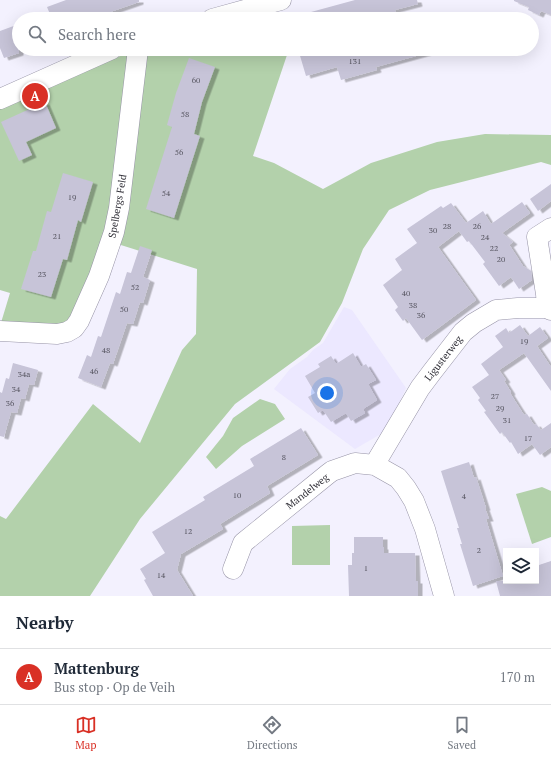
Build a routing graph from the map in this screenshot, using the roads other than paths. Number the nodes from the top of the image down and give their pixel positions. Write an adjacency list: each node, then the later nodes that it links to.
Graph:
1 (281, 0): 2 (street)
2 (237, 12)
3 (96, 56): 5 (street)
4 (137, 56): 8 (street, Spelbergs Feld)
5 (0, 99)
6 (551, 228): 7 (street)
7 (549, 309): 9 (street, Ligusterweg)
8 (0, 331)
9 (375, 465): 10 (street, Mandelweg); 11 (street, Mandelweg)
10 (232, 569)
11 (444, 596)

